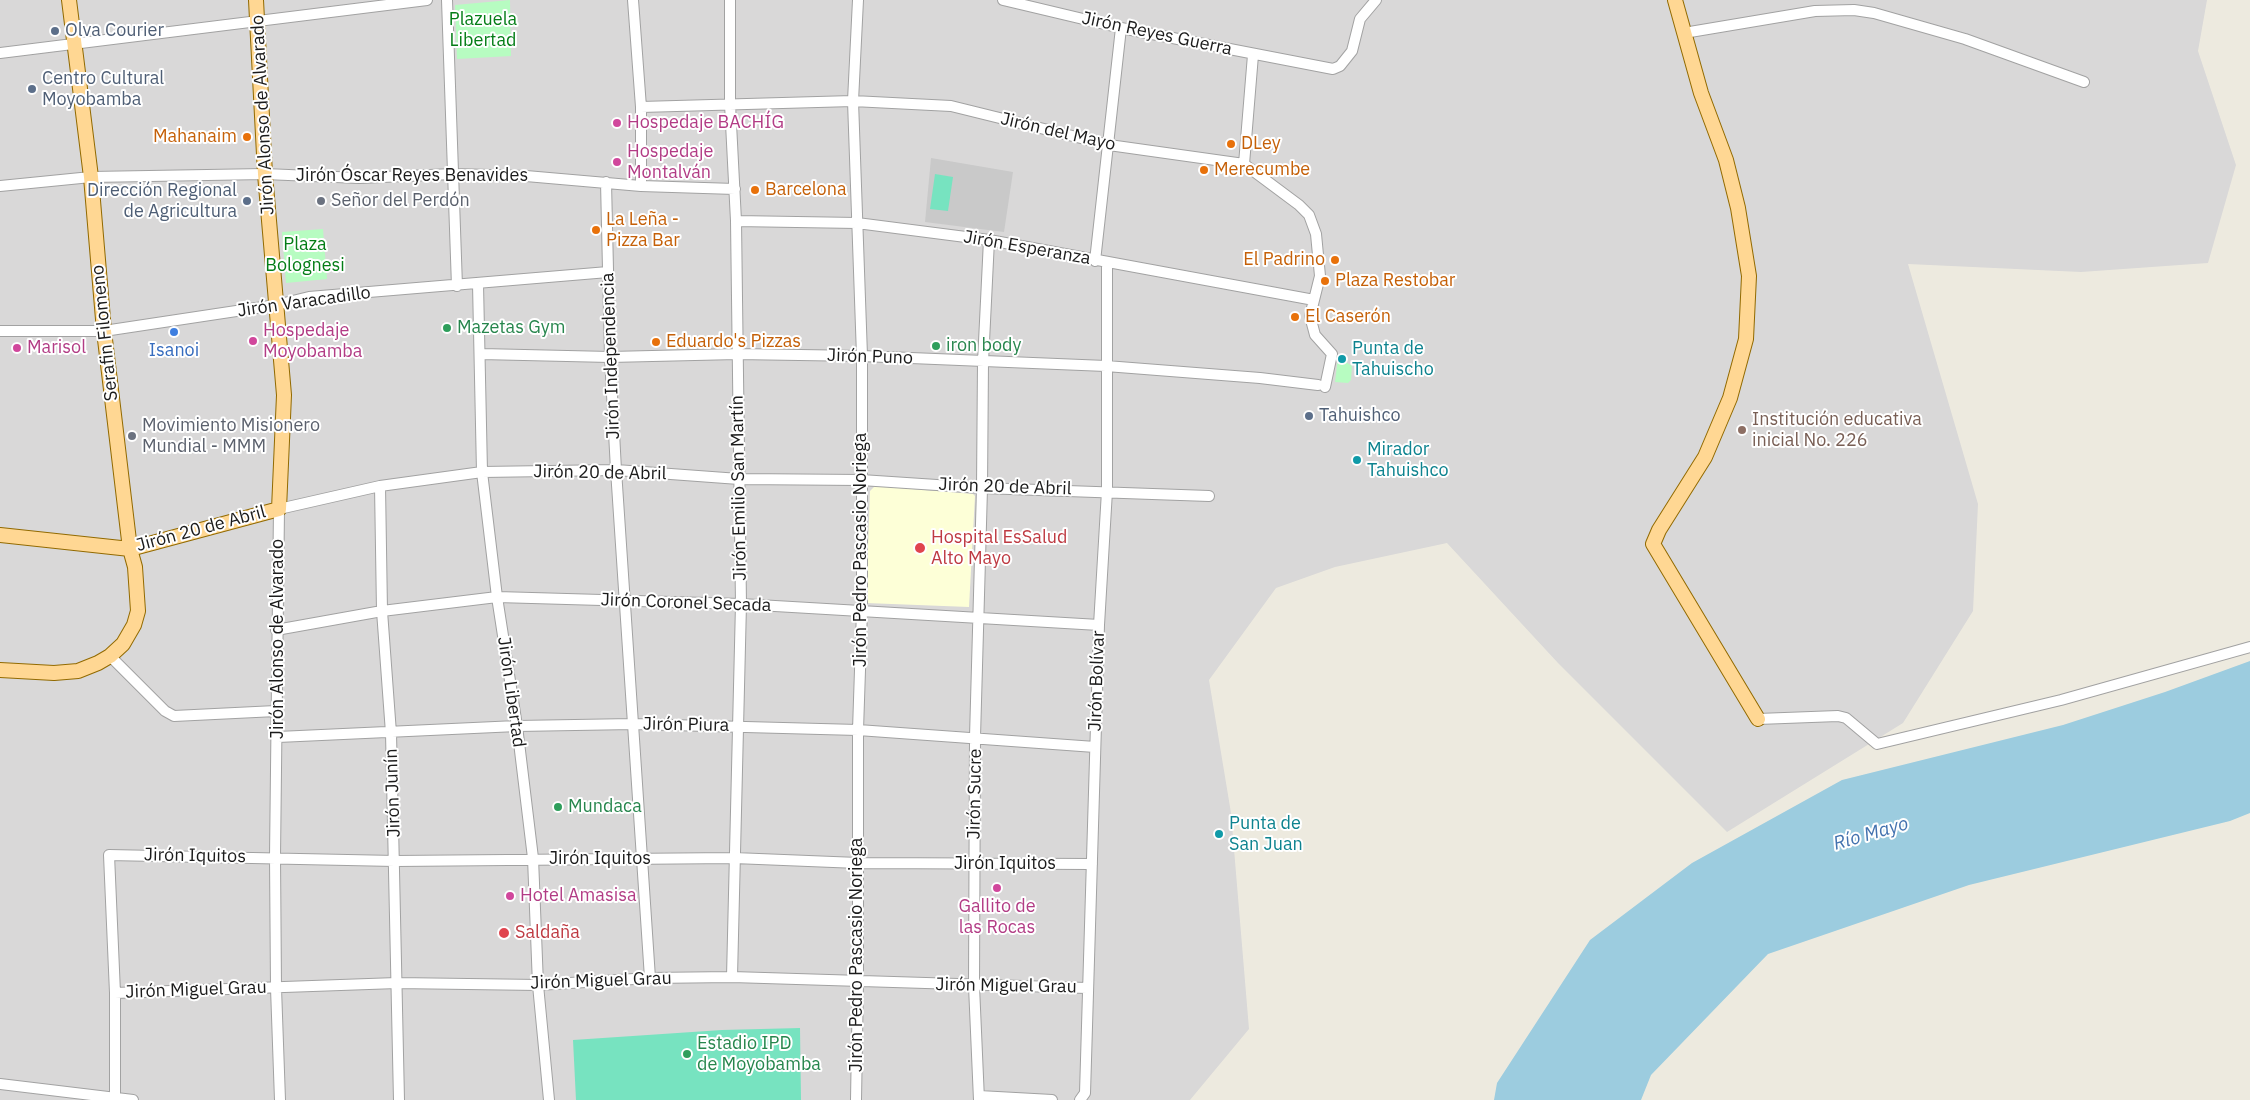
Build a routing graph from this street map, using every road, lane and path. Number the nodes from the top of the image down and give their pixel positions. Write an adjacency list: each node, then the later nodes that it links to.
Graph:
1 (69, 0): 14 (main road, Serafin Filomeno)
2 (256, 0): 11 (main road, Jirón Alonso de Alvarado)
3 (427, 0): 11 (street)
4 (447, 0): 26 (street)
5 (633, 0): 18 (street)
6 (730, 0): 20 (street, Jirón Emilio San Martín)
7 (858, 0): 19 (street, Jirón Pedro Pascasio Noriega)
8 (1003, 0): 12 (street, Jirón Reyes Guerra)
9 (1376, 0): 16 (street, Jirón Reyes Guerra)
10 (1675, 0): 13 (main road)
11 (258, 20): 14 (street); 25 (main road, Jirón Alonso de Alvarado)
12 (1122, 28): 16 (street, Jirón Reyes Guerra); 23 (street)
13 (1684, 33): 17 (street); 74 (main road)
14 (75, 43): 15 (street); 27 (main road, Serafin Filomeno)
15 (0, 52)
16 (1253, 55): 24 (street)
17 (2084, 82)
18 (640, 92): 21 (street); 22 (street)
19 (854, 100): 20 (street, Jirón del Mayo); 23 (street, Jirón del Mayo); 33 (street, Jirón Pedro Pascasio Noriega)
20 (730, 104): 21 (street, Jirón del Mayo); 31 (street, Jirón Emilio San Martín)
21 (659, 106): 22 (street, Jirón del Mayo)
22 (641, 107): 30 (street)
23 (1109, 145): 24 (street, Jirón del Mayo); 35 (street)
24 (1244, 164): 40 (street, Jirón del Mayo)
25 (265, 174): 26 (street, Jirón Óscar Reyes Benavides); 27 (street, Jirón Óscar Reyes Benavides); 41 (main road, Jirón Alonso de Alvarado)
26 (453, 174): 28 (street, Jirón Óscar Reyes Benavides); 39 (street)
27 (91, 177): 29 (street, Jirón Óscar Reyes Benavides); 43 (main road, Serafin Filomeno)
28 (606, 182): 30 (street, Jirón Óscar Reyes Benavides); 37 (street, Jirón Independencia)
29 (0, 186)
30 (641, 186): 31 (street, Jirón Óscar Reyes Benavides)
31 (735, 189): 32 (street, Jirón Emilio San Martín)
32 (736, 221): 33 (street, Jirón Esperanza); 45 (street, Jirón Emilio San Martín)
33 (857, 222): 34 (street, Jirón Esperanza); 47 (street, Jirón Pedro Pascasio Noriega)
34 (989, 240): 35 (street, Jirón Esperanza); 49 (street)
35 (1095, 261): 36 (street, Jirón Esperanza)
36 (1107, 263): 40 (street, Jirón Esperanza); 50 (street, Jirón Bolívar)
37 (608, 272): 38 (street, Jirón Varacadillo); 48 (street, Jirón Independencia)
38 (478, 284): 39 (street, Jirón Varacadillo); 44 (street, Jirón Libertad)
39 (457, 286): 41 (street, Jirón Varacadillo)
40 (1314, 300): 46 (street, Jirón del Mayo)
41 (276, 305): 43 (street, Jirón Varacadillo); 59 (main road, Jirón Alonso de Alvarado)
42 (0, 331): 43 (street, Jirón Varacadillo)
43 (104, 331): 61 (main road, Serafin Filomeno)
44 (481, 354): 48 (street, Jirón Puno); 52 (street, Jirón Libertad)
45 (737, 354): 47 (street, Jirón Puno); 48 (street, Jirón Puno); 53 (street, Jirón Emilio San Martín)
46 (1332, 354): 50 (street, Jirón Puno)
47 (862, 356): 49 (street, Jirón Puno); 54 (street, Jirón Pedro Pascasio Noriega)
48 (610, 357): 51 (street, Jirón Independencia)
49 (983, 362): 50 (street, Jirón Puno); 56 (street)
50 (1106, 366): 57 (street, Jirón Bolívar)
51 (616, 470): 52 (street, Jirón 20 de Abril); 53 (street, Jirón 20 de Abril); 63 (street, Jirón Independencia)
52 (482, 472): 55 (street, Jirón 20 de Abril); 62 (street, Jirón Libertad)
53 (740, 479): 54 (street, Jirón 20 de Abril); 64 (street, Jirón Emilio San Martín)
54 (861, 480): 56 (street, Jirón 20 de Abril); 65 (street, Jirón Pedro Pascasio Noriega)
55 (380, 486): 59 (street, Jirón 20 de Abril); 66 (street, Jirón Junín)
56 (982, 488): 57 (street, Jirón 20 de Abril); 67 (street, Jirón Sucre)
57 (1107, 491): 58 (street, Jirón 20 de Abril); 68 (street, Jirón Bolívar)
58 (1209, 496)
59 (279, 509): 61 (main road, Jirón 20 de Abril); 69 (street, Jirón Alonso de Alvarado)
60 (0, 535): 61 (main road, Jirón 20 de Abril)
61 (130, 548): 71 (main road, Serafin Filomeno)
62 (497, 597): 63 (street, Jirón Coronel Secada); 66 (street, Jirón Coronel Secada); 76 (street, Jirón Libertad)
63 (623, 602): 64 (street, Jirón Coronel Secada); 75 (street, Jirón Independencia)
64 (741, 604): 65 (street, Jirón Coronel Secada); 77 (street, Jirón Emilio San Martín)
65 (862, 610): 67 (street, Jirón Coronel Secada); 78 (street, Jirón Pedro Pascasio Noriega)
66 (382, 611): 69 (street, Jirón Coronel Secada); 79 (street, Jirón Junín)
67 (978, 618): 68 (street, Jirón Coronel Secada); 81 (street, Jirón Sucre)
68 (1098, 625): 82 (street, Jirón Bolívar)
69 (276, 630): 73 (street, Jirón Alonso de Alvarado)
70 (2250, 647): 74 (street)
71 (110, 656): 72 (main road); 73 (street)
72 (0, 670)
73 (276, 711): 80 (street, Jirón Alonso de Alvarado)
74 (1758, 719)
75 (633, 724): 76 (street, Jirón Piura); 77 (street, Jirón Piura); 86 (street, Jirón Independencia)
76 (517, 726): 79 (street, Jirón Piura); 84 (street, Jirón Libertad)
77 (737, 726): 78 (street, Jirón Piura); 85 (street, Jirón Emilio San Martín)
78 (858, 730): 81 (street, Jirón Piura); 88 (street, Jirón Pedro Pascasio Noriega)
79 (391, 732): 80 (street, Jirón Piura); 87 (street, Jirón Junín)
80 (278, 737): 83 (street, Jirón Alonso de Alvarado)
81 (976, 737): 82 (street, Jirón Piura); 89 (street, Jirón Sucre)
82 (1095, 747): 90 (street, Jirón Bolívar)
83 (275, 857): 87 (street, Jirón Iquitos); 97 (street, Jirón Alonso de Alvarado); 99 (street, Jirón Iquitos)
84 (533, 858): 86 (street, Jirón Iquitos); 87 (street, Jirón Iquitos); 95 (street, Jirón Libertad)
85 (734, 858): 86 (street, Jirón Iquitos); 88 (street, Jirón Iquitos); 91 (street, Jirón Emilio San Martín)
86 (643, 859): 92 (street, Jirón Independencia)
87 (395, 861): 94 (street, Jirón Junín)
88 (858, 862): 89 (street, Jirón Iquitos); 93 (street, Jirón Pedro Pascasio Noriega)
89 (974, 864): 90 (street, Jirón Iquitos); 96 (street, Jirón Sucre)
90 (1092, 864): 98 (street, Jirón Bolívar)
91 (732, 977): 92 (street, Jirón Miguel Grau); 93 (street, Jirón Miguel Grau)
92 (650, 978): 95 (street, Jirón Miguel Grau)
93 (858, 982): 96 (street, Jirón Miguel Grau); 107 (street, Jirón Pedro Pascasio Noriega)
94 (397, 983): 95 (street, Jirón Miguel Grau); 97 (street, Jirón Miguel Grau); 105 (street, Jirón Junín)
95 (538, 985): 106 (street, Jirón Libertad)
96 (974, 986): 98 (street, Jirón Miguel Grau); 102 (street, Jirón Sucre)
97 (276, 988): 99 (street, Jirón Miguel Grau); 104 (street, Jirón Alonso de Alvarado)
98 (1087, 988): 109 (street, Jirón Bolívar)
99 (115, 993): 101 (street)
100 (0, 1084): 101 (street)
101 (115, 1098): 103 (street)
102 (979, 1098): 108 (street)
103 (133, 1100)
104 (280, 1100)
105 (399, 1100)
106 (549, 1100)
107 (856, 1100)
108 (1052, 1100)
109 (1081, 1100)

